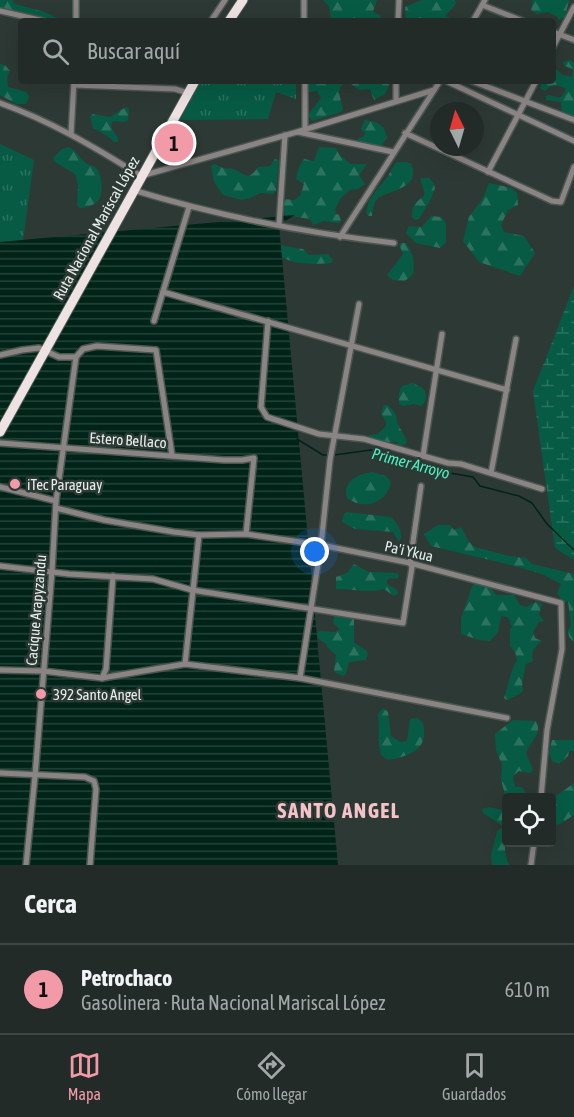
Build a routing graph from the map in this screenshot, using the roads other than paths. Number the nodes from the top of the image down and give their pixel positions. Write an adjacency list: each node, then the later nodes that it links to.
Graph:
1 (76, 0): 10 (street)
2 (225, 0): 11 (street)
3 (243, 0): 12 (highway)
4 (304, 0): 13 (street)
5 (399, 0): 14 (street)
6 (483, 3): 15 (street); 16 (street)
7 (574, 7): 17 (street)
8 (0, 11): 9 (street)
9 (31, 18)
10 (76, 18)
11 (213, 18)
12 (231, 18)
13 (304, 18)
14 (398, 18)
15 (475, 18)
16 (516, 18)
17 (556, 34): 18 (street)
18 (574, 40)
19 (74, 84): 40 (street)
20 (91, 84): 29 (street)
21 (178, 84): 29 (street)
22 (193, 84): 31 (highway, Ruta Nacional Mariscal López)
23 (304, 84): 37 (street)
24 (396, 84): 32 (street)
25 (438, 84): 30 (street)
26 (452, 84): 35 (street)
27 (480, 84): 33 (street)
28 (534, 84): 33 (street)
29 (175, 89): 31 (street)
30 (434, 90): 32 (street); 39 (street)
31 (188, 93): 46 (highway, Ruta Nacional Mariscal López)
32 (396, 101): 37 (street)
33 (526, 101): 35 (street); 36 (street)
34 (0, 104): 40 (street)
35 (518, 115): 42 (street); 45 (street)
36 (574, 120)
37 (305, 129): 38 (street)
38 (297, 132): 41 (street); 43 (street)
39 (405, 133): 43 (street); 45 (street)
40 (71, 134): 46 (street)
41 (285, 135): 46 (street); 49 (street)
42 (574, 141)
43 (393, 152): 50 (street)
44 (574, 167): 45 (street)
45 (488, 172)
46 (141, 176): 47 (highway, Ruta Nacional Mariscal López)
47 (133, 190): 48 (street); 59 (highway, Ruta Nacional Mariscal López)
48 (189, 207): 49 (street); 52 (street)
49 (279, 225): 50 (street)
50 (340, 237): 51 (street)
51 (394, 243)
52 (163, 292): 54 (street); 55 (street)
53 (359, 304): 58 (street)
54 (154, 321)
55 (268, 321): 58 (street); 65 (street)
56 (442, 334): 62 (street)
57 (516, 339): 63 (street)
58 (351, 347): 62 (street); 65 (street)
59 (45, 352): 60 (street); 61 (street); 64 (highway, Ruta Nacional Mariscal López)
60 (5, 354)
61 (76, 357): 67 (street, Cacique Arapyzandu); 68 (street)
62 (436, 370): 63 (street); 69 (street)
63 (507, 390): 70 (street)
64 (0, 432)
65 (334, 436): 69 (street); 78 (street)
66 (0, 443): 67 (street, Estero Bellaco)
67 (64, 448): 68 (street, Estero Bellaco); 74 (street, Cacique Arapyzandu)
68 (172, 455): 76 (street, Estero Bellaco)
69 (423, 456): 70 (street)
70 (491, 473): 73 (street)
71 (421, 486): 79 (street)
72 (0, 487): 74 (street)
73 (543, 489)
74 (56, 501): 75 (street, Cacique Arapyzandu)
75 (56, 508): 77 (street, Pa'i Ykua); 81 (street, Cacique Arapyzandu)
76 (246, 534): 77 (street, Pa'i Ykua); 78 (street, Pa'i Ykua)
77 (199, 535): 83 (street)
78 (321, 545): 79 (street, Pa'i Ykua); 84 (street)
79 (410, 563): 84 (street); 93 (street, Pa'i Ykua)
80 (0, 566): 81 (street)
81 (52, 571): 82 (street); 87 (street, Cacique Arapyzandu)
82 (113, 576): 83 (street); 88 (street)
83 (192, 590): 84 (street); 85 (street)
84 (312, 610): 89 (street)
85 (185, 664): 88 (street); 89 (street)
86 (0, 670): 87 (street)
87 (43, 671): 88 (street); 92 (street, Cacique Arapyzandu)
88 (102, 678)
89 (300, 678): 90 (street)
90 (507, 718)
91 (0, 773): 92 (street)
92 (36, 776): 95 (street, Cacique Arapyzandu); 96 (street)
93 (541, 793)
94 (533, 847): 97 (street)
95 (26, 865)
96 (90, 865)
97 (531, 865)

